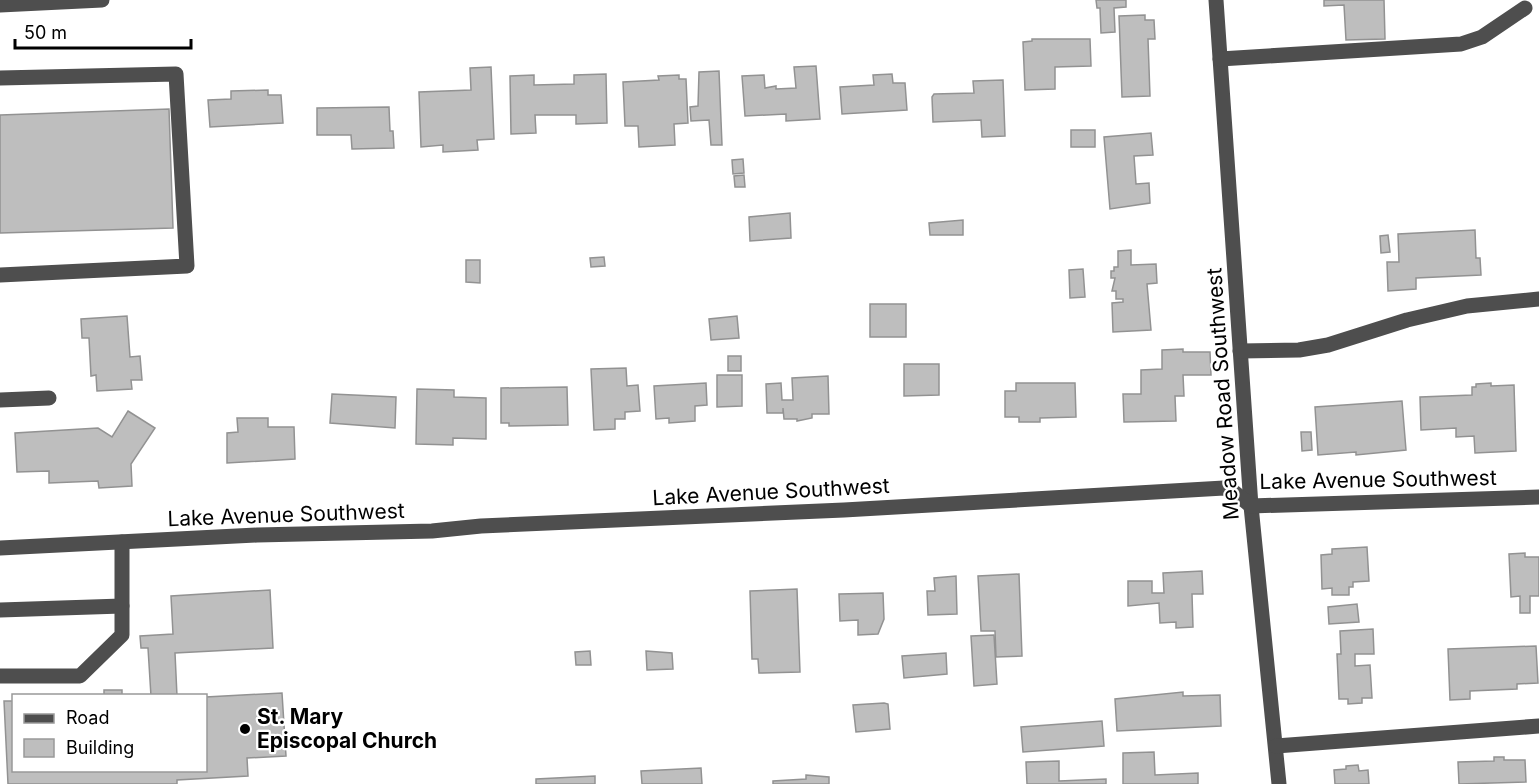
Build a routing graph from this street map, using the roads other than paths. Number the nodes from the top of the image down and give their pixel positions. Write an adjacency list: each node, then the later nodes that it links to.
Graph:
1 (102, 0): 3 (street)
2 (1216, 0): 5 (street, Meadow Road Southwest)
3 (0, 5)
4 (1525, 8): 5 (street)
5 (1220, 59): 9 (street, Meadow Road Southwest)
6 (0, 78): 7 (street)
7 (0, 275)
8 (1539, 299): 9 (street)
9 (1240, 351): 13 (street, Meadow Road Southwest)
10 (49, 398): 11 (street)
11 (0, 400)
12 (1539, 497): 13 (street, Lake Avenue Southwest)
13 (1251, 506): 14 (street, Lake Avenue Southwest); 20 (street, Meadow Road Southwest)
14 (122, 542): 15 (street, Lake Avenue Southwest); 16 (street)
15 (0, 548)
16 (122, 606): 17 (street); 18 (street)
17 (0, 610)
18 (0, 676)
19 (1539, 726): 20 (street)
20 (1276, 746): 21 (street, Meadow Road Southwest)
21 (1279, 784)

